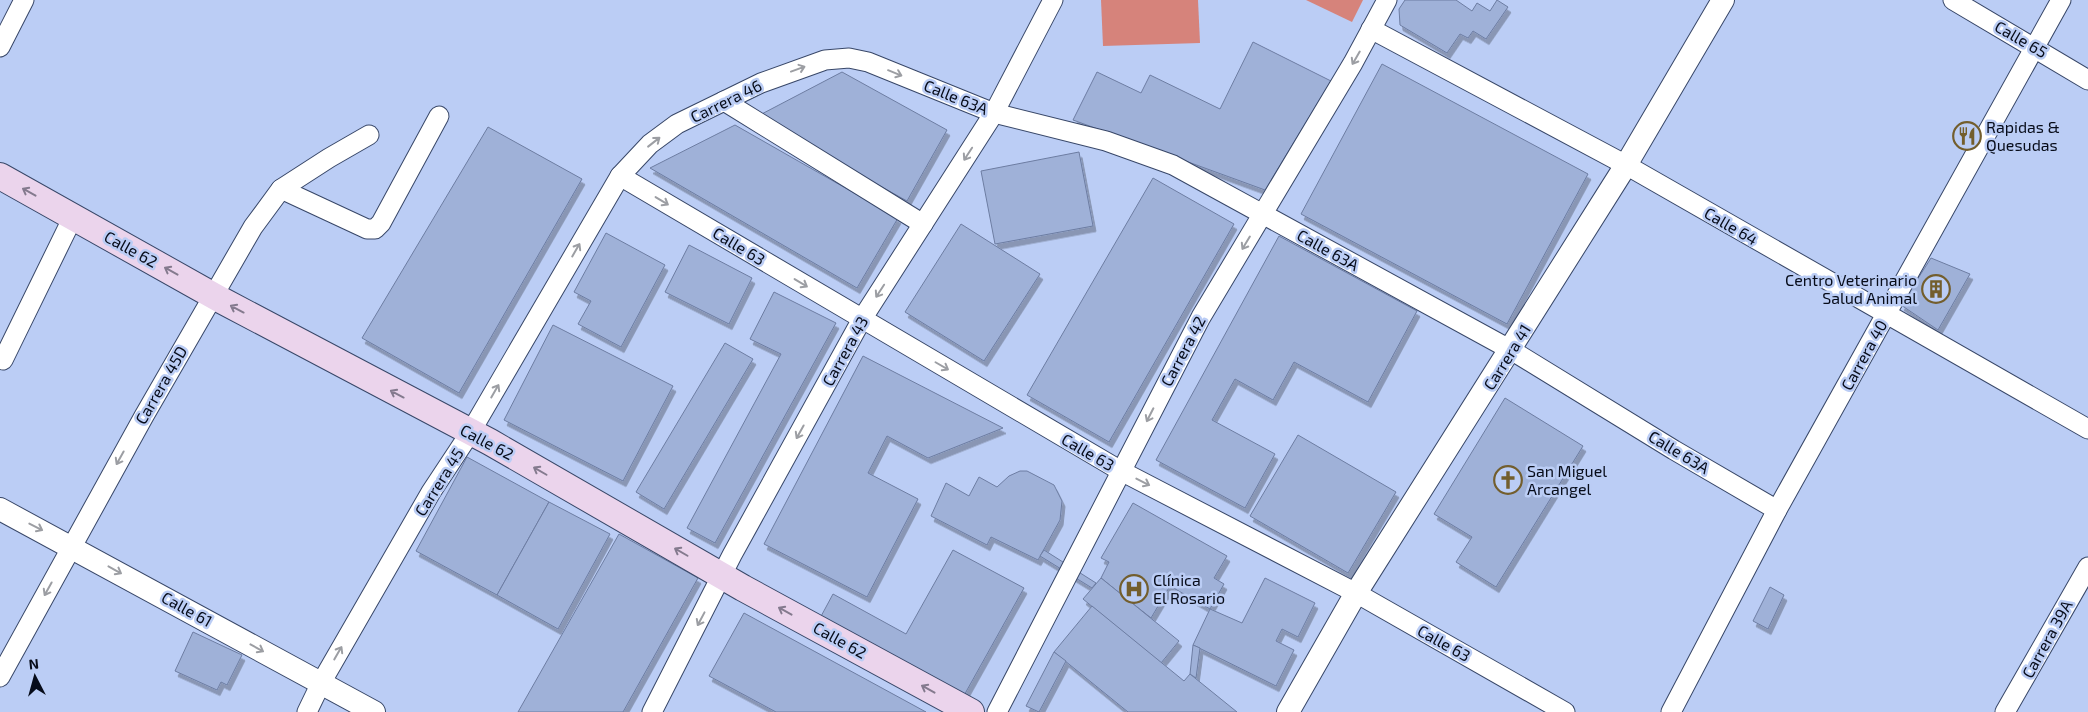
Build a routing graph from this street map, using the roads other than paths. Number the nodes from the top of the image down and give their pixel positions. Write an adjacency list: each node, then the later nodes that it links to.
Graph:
1 (24, 0): 8 (street)
2 (1053, 0): 13 (street, Carrera 43)
3 (1387, 0): 7 (street, Carrera 42)
4 (1724, 0): 16 (street, Carrera 41)
5 (1953, 0): 9 (street, Calle 65)
6 (2061, 0): 9 (street, Carrera 40)
7 (1371, 28): 16 (street, Calle 64); 20 (street, Carrera 42, one-way to 20)
8 (0, 47)
9 (2035, 47): 11 (street, Calle 65); 24 (street, Carrera 40)
10 (849, 58): 12 (street, Carrera 46, one-way to 10); 13 (street, Calle 63A, one-way to 13)
11 (2088, 80)
12 (724, 101): 18 (street, Carrera 46, one-way to 12); 22 (street)
13 (994, 113): 20 (street, Calle 63A); 22 (street, Carrera 43, one-way to 22)
14 (439, 116): 19 (street)
15 (369, 135): 19 (street, Carrera 45D)
16 (1626, 165): 24 (street, Calle 64); 26 (street, Carrera 41)
17 (0, 176): 21 (main road, Calle 62, one-way to 17)
18 (620, 176): 25 (street, Calle 63, one-way to 25); 29 (street, Carrera 45, one-way to 18)
19 (281, 189): 23 (street, Carrera 45D)
20 (1263, 214): 26 (street, Calle 63A); 30 (street, Carrera 42, one-way to 30)
21 (74, 217): 23 (main road, Calle 62, one-way to 21); 27 (street)
22 (923, 224): 25 (street, Carrera 43, one-way to 25)
23 (213, 296): 29 (main road, Calle 62, one-way to 23); 33 (street, Carrera 45D, one-way to 33)
24 (1886, 315): 28 (street, Calle 64); 32 (street, Carrera 40)
25 (862, 319): 30 (street, Calle 63, one-way to 30); 35 (street, Carrera 43, one-way to 35)
26 (1511, 350): 32 (street, Calle 63A); 36 (street, Carrera 41)
27 (3, 360)
28 (2088, 429)
29 (470, 433): 35 (main road, Calle 62, one-way to 29); 38 (street, Carrera 45, one-way to 29)
30 (1121, 471): 36 (street, Calle 63, one-way to 36); 44 (street, Carrera 42)
31 (0, 509): 33 (street, Calle 61, one-way to 33)
32 (1777, 510): 47 (street, Carrera 40)
33 (72, 546): 37 (street, Carrera 45D, one-way to 37); 38 (street, Calle 61, one-way to 38)
34 (2088, 566): 39 (street, Carrera 39A)
35 (723, 576): 42 (street, Carrera 43, one-way to 42); 43 (main road, Calle 62, one-way to 35)
36 (1356, 593): 45 (street, Carrera 41); 46 (street, Calle 63)
37 (0, 676)
38 (321, 683): 40 (street, Carrera 45); 41 (street, Calle 61)
39 (2011, 710)
40 (307, 712)
41 (374, 712)
42 (652, 712)
43 (971, 712)
44 (997, 712)
45 (1288, 712)
46 (1565, 712)
47 (1671, 712)

